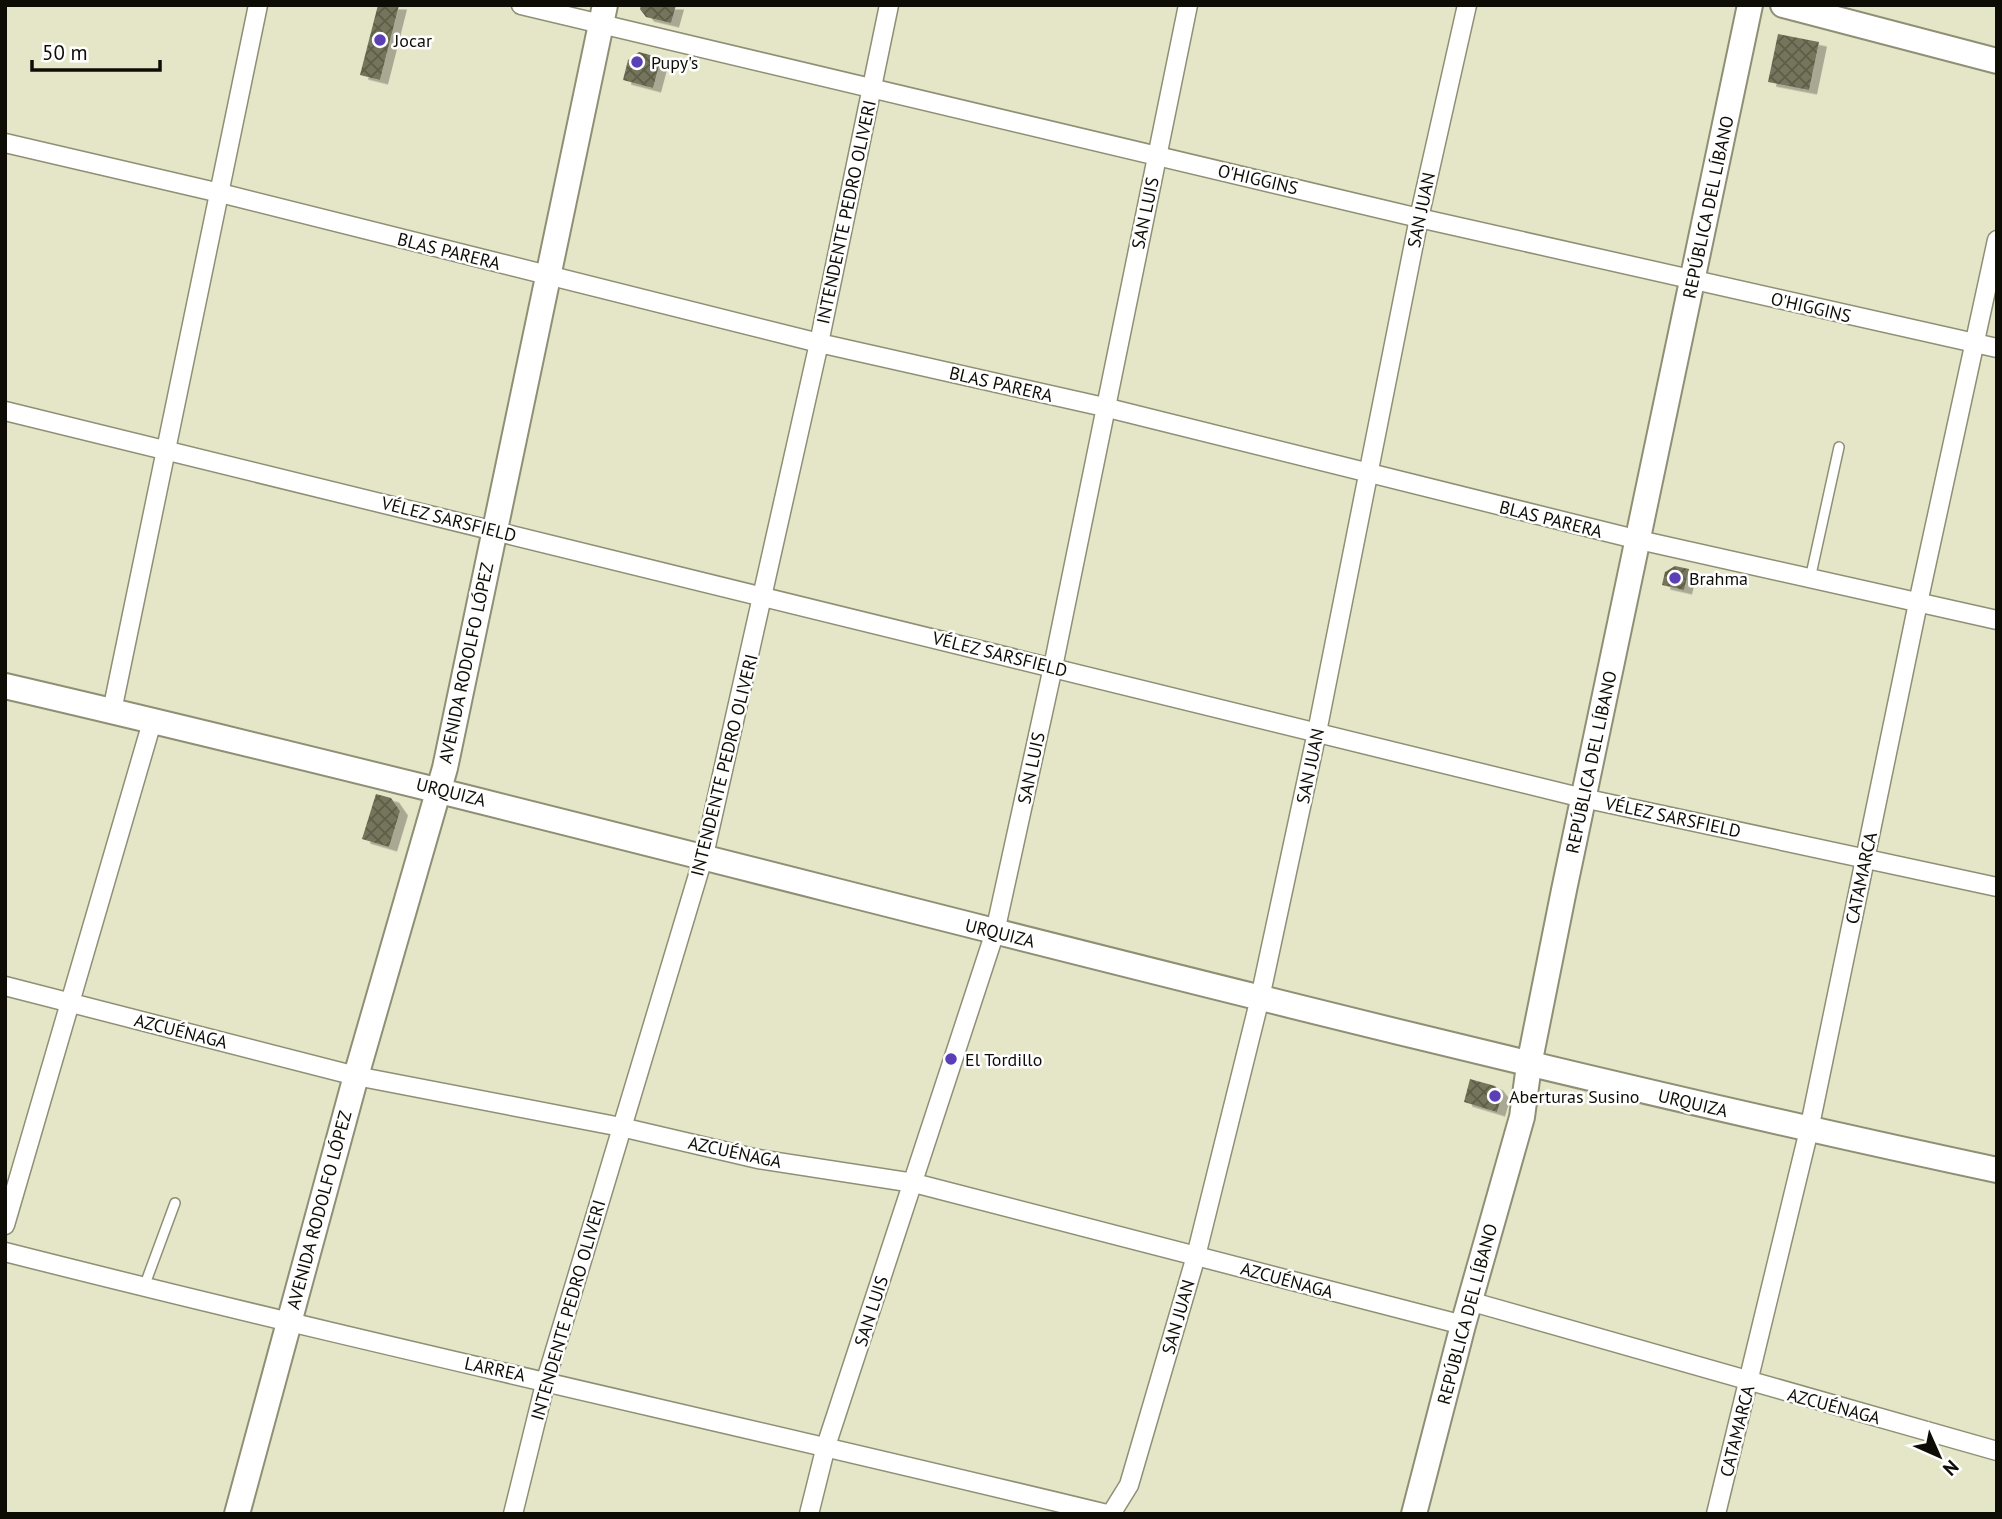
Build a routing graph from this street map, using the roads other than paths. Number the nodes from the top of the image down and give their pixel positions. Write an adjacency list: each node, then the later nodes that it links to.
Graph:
1 (258, 5): 13 (street)
2 (521, 5): 8 (street, O'HIGGINS)
3 (889, 5): 10 (street, INTENDENTE PEDRO OLIVERI)
4 (1188, 5): 12 (street, SAN LUIS)
5 (1467, 5): 14 (street, SAN JUAN)
6 (1750, 5): 17 (street, REPÚBLICA DEL LÍBANO)
7 (1783, 5): 9 (street)
8 (603, 15): 10 (street, O'HIGGINS); 16 (street, AVENIDA RODOLFO LÓPEZ)
9 (1997, 61)
10 (872, 89): 12 (street, O'HIGGINS); 18 (street, INTENDENTE PEDRO OLIVERI)
11 (5, 143): 13 (street, BLAS PARERA)
12 (1157, 155): 14 (street, O'HIGGINS); 21 (street, SAN LUIS)
13 (220, 193): 16 (street, BLAS PARERA); 24 (street)
14 (1419, 218): 17 (street, O'HIGGINS); 25 (street, SAN JUAN)
15 (1997, 240): 19 (street, CATAMARCA)
16 (549, 277): 18 (street, BLAS PARERA); 26 (street, AVENIDA RODOLFO LÓPEZ)
17 (1693, 280): 19 (street, O'HIGGINS); 27 (street, REPÚBLICA DEL LÍBANO)
18 (819, 343): 21 (street, BLAS PARERA); 29 (street, INTENDENTE PEDRO OLIVERI)
19 (1975, 344): 20 (street, O'HIGGINS); 30 (street, CATAMARCA)
20 (1997, 348)
21 (1104, 407): 25 (street, BLAS PARERA); 32 (street, SAN LUIS)
22 (5, 411): 24 (street, VÉLEZ SARSFIELD)
23 (1839, 447): 28 (lane)
24 (167, 449): 26 (street, VÉLEZ SARSFIELD); 34 (street)
25 (1366, 474): 27 (street, BLAS PARERA); 36 (street, SAN JUAN)
26 (493, 530): 29 (street, VÉLEZ SARSFIELD); 37 (street, AVENIDA RODOLFO LÓPEZ)
27 (1639, 540): 28 (street, BLAS PARERA); 38 (street, REPÚBLICA DEL LÍBANO)
28 (1811, 579): 30 (street, BLAS PARERA)
29 (764, 595): 32 (street, VÉLEZ SARSFIELD); 39 (street, INTENDENTE PEDRO OLIVERI)
30 (1918, 603): 31 (street, BLAS PARERA); 40 (street, CATAMARCA)
31 (1997, 620)
32 (1053, 667): 36 (street, VÉLEZ SARSFIELD); 42 (street, SAN LUIS)
33 (5, 686): 34 (street, URQUIZA)
34 (112, 711): 35 (street, URQUIZA)
35 (152, 722): 37 (street, URQUIZA); 45 (street)
36 (1317, 732): 38 (street, VÉLEZ SARSFIELD); 44 (street, SAN JUAN)
37 (439, 789): 39 (street, URQUIZA); 47 (street, AVENIDA RODOLFO LÓPEZ)
38 (1583, 798): 40 (street, VÉLEZ SARSFIELD); 46 (street, REPÚBLICA DEL LÍBANO)
39 (704, 855): 42 (street, URQUIZA); 48 (street, INTENDENTE PEDRO OLIVERI)
40 (1864, 858): 41 (street, VÉLEZ SARSFIELD); 49 (street, CATAMARCA)
41 (1997, 887)
42 (995, 932): 44 (street, URQUIZA); 51 (street, SAN LUIS)
43 (5, 986): 45 (street, AZCUÉNAGA)
44 (1260, 998): 46 (street, URQUIZA); 55 (street, SAN JUAN)
45 (68, 1001): 47 (street, AZCUÉNAGA); 53 (street)
46 (1528, 1065): 49 (street, URQUIZA); 57 (street, REPÚBLICA DEL LÍBANO)
47 (356, 1076): 48 (street, AZCUÉNAGA); 58 (street, AVENIDA RODOLFO LÓPEZ)
48 (621, 1127): 51 (street, AZCUÉNAGA); 60 (street, INTENDENTE PEDRO OLIVERI)
49 (1810, 1130): 50 (street, URQUIZA); 61 (street, CATAMARCA)
50 (1997, 1170)
51 (914, 1183): 55 (street, AZCUÉNAGA); 62 (street, SAN LUIS)
52 (175, 1203): 56 (lane)
53 (5, 1225)
54 (5, 1251): 56 (street, LARREA)
55 (1196, 1256): 59 (street, AZCUÉNAGA); 67 (street, SAN JUAN)
56 (144, 1287): 58 (street, LARREA)
57 (1469, 1301): 59 (street, REPÚBLICA DEL LÍBANO); 61 (street, AZCUÉNAGA)
58 (288, 1324): 60 (street, LARREA); 64 (street, AVENIDA RODOLFO LÓPEZ)
59 (1463, 1325): 68 (street, REPÚBLICA DEL LÍBANO)
60 (546, 1380): 62 (street, LARREA); 65 (street, INTENDENTE PEDRO OLIVERI)
61 (1750, 1382): 63 (street, AZCUÉNAGA); 69 (street, CATAMARCA)
62 (826, 1446): 66 (street, SAN LUIS); 67 (street, LARREA)
63 (1997, 1451)
64 (237, 1514)
65 (513, 1514)
66 (809, 1514)
67 (1109, 1514)
68 (1414, 1514)
69 (1716, 1514)

